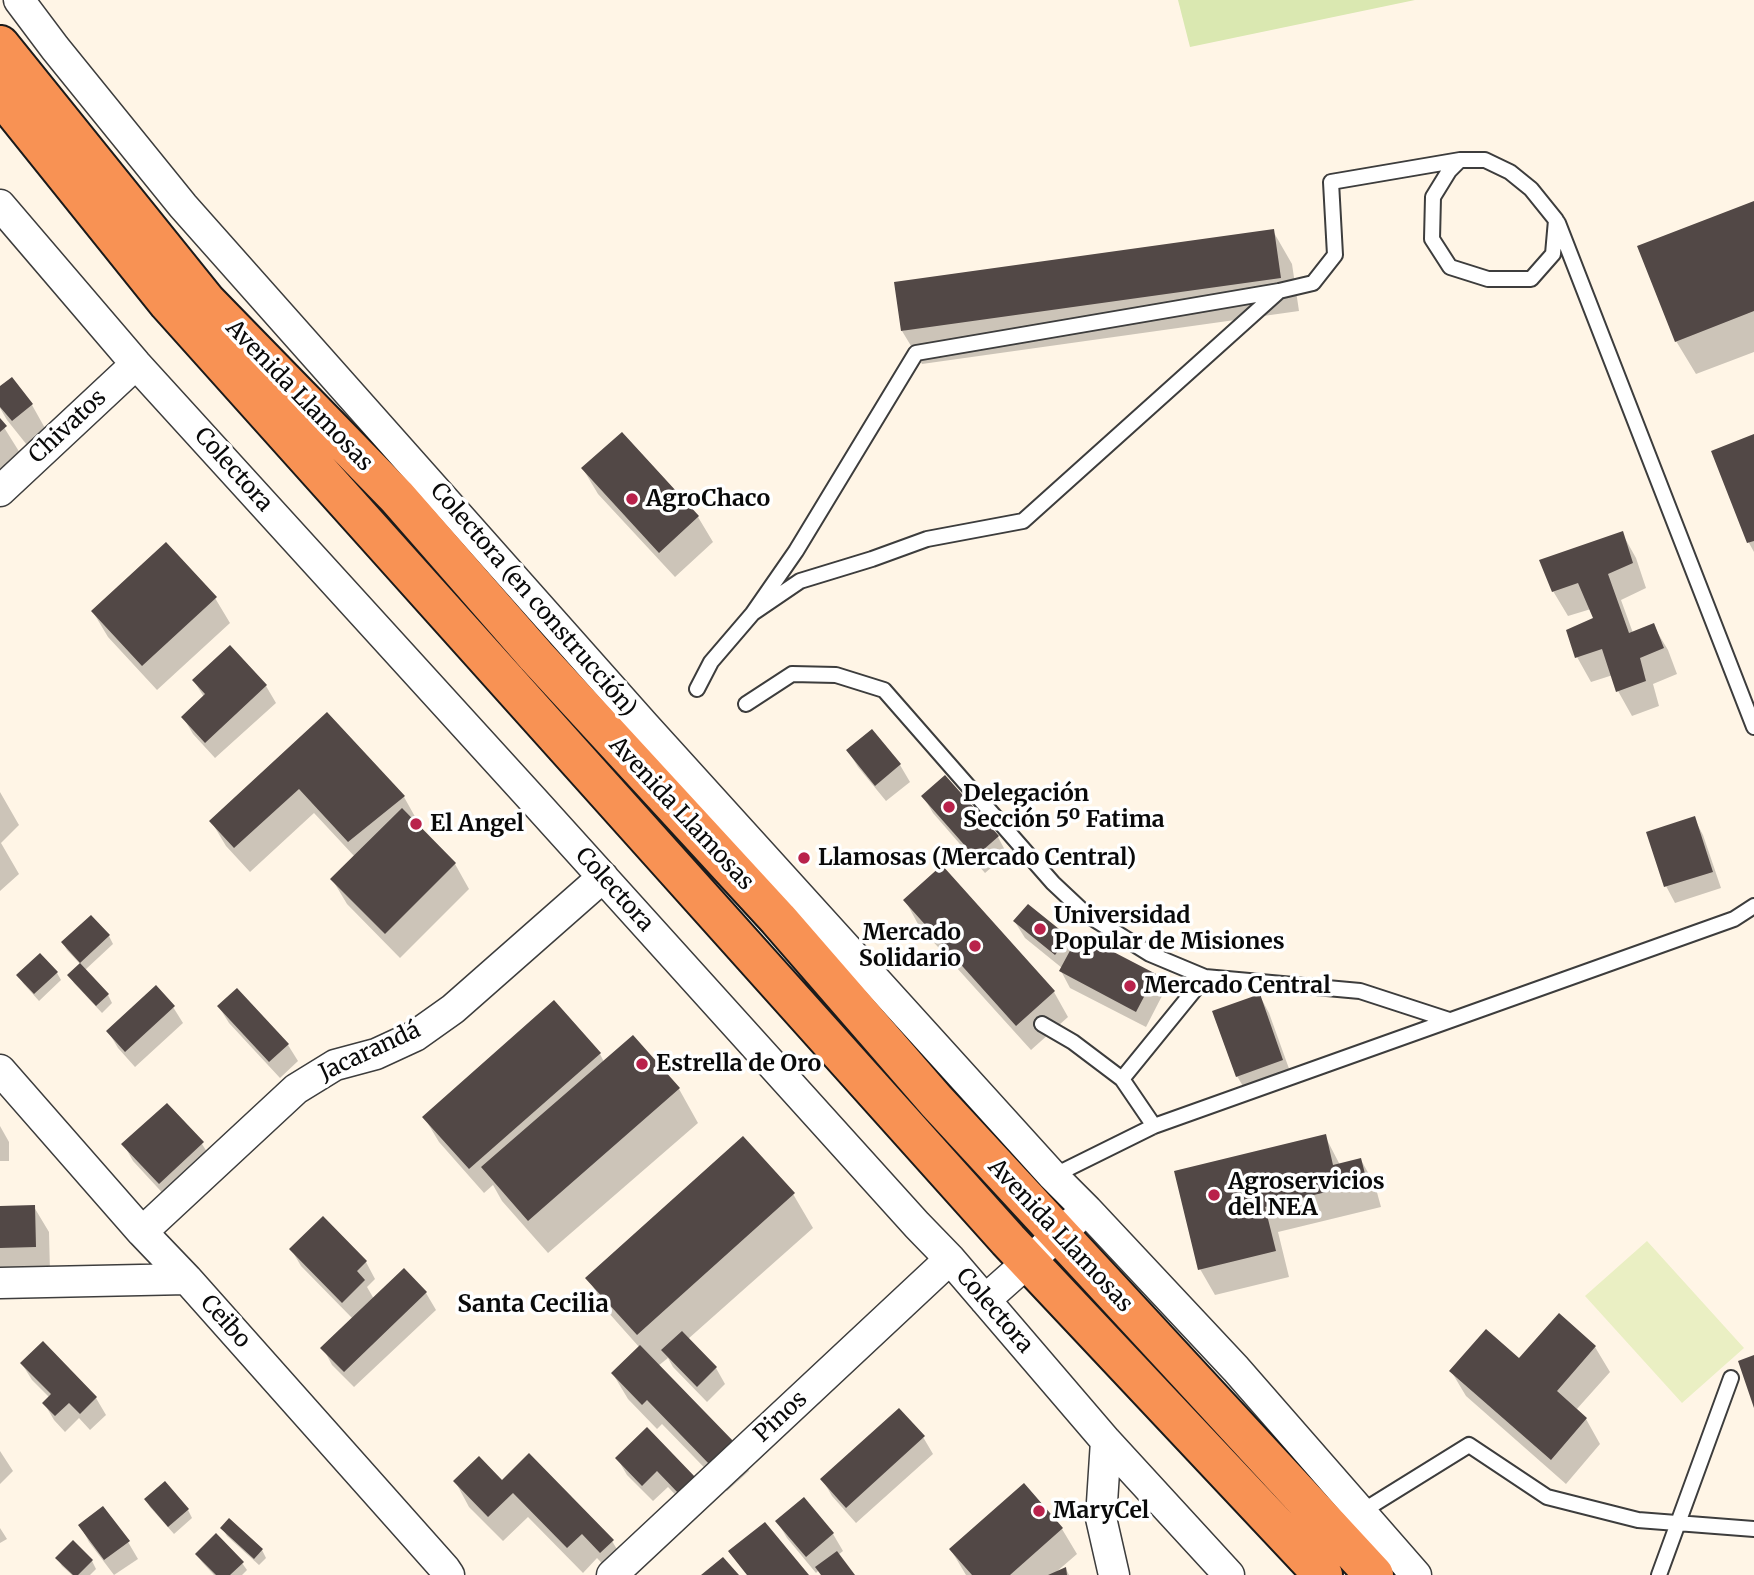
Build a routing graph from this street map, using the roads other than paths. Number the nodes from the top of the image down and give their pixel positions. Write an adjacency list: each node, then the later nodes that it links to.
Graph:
1 (19, 0): 9 (street)
2 (0, 45): 9 (highway, Avenida Llamosas)
3 (0, 94): 29 (highway, Avenida Llamosas)
4 (1460, 160): 6 (lane); 6 (lane); 7 (lane)
5 (0, 205): 8 (street, Colectora)
6 (1556, 220): 14 (lane)
7 (1279, 291): 11 (lane); 11 (lane)
8 (136, 364): 10 (street, Chivatos); 16 (street, Colectora)
9 (409, 486): 15 (highway, Avenida Llamosas)
10 (0, 491)
11 (753, 613): 12 (lane)
12 (697, 689)
13 (746, 704): 18 (lane)
14 (1754, 727)
15 (631, 735): 24 (street); 27 (highway, Avenida Llamosas)
16 (603, 877): 26 (street, Jacarandá); 28 (street, Colectora)
17 (1754, 906): 19 (lane)
18 (1205, 977): 19 (lane); 22 (lane)
19 (1449, 1020): 23 (lane)
20 (1042, 1024): 22 (lane)
21 (0, 1070): 26 (street, Ceibo)
22 (1122, 1079): 23 (lane)
23 (1154, 1126): 24 (lane)
24 (1053, 1176): 25 (street); 27 (street)
25 (1087, 1210): 27 (street); 35 (street)
26 (142, 1232): 30 (street, Ceibo)
27 (1058, 1234): 29 (street); 43 (highway, Avenida Llamosas)
28 (950, 1259): 32 (street, Colectora); 39 (street, Pinos)
29 (1028, 1261): 32 (street); 42 (highway, Avenida Llamosas)
30 (187, 1279): 31 (street); 38 (street, Ceibo)
31 (0, 1283)
32 (985, 1300): 34 (street, Colectora)
33 (1731, 1378): 36 (lane)
34 (1105, 1441): 40 (street); 41 (street, Colectora)
35 (1361, 1512): 36 (lane); 44 (street)
36 (1676, 1523): 37 (lane); 45 (lane)
37 (1754, 1530)
38 (449, 1575)
39 (612, 1575)
40 (1114, 1575)
41 (1229, 1575)
42 (1323, 1575)
43 (1374, 1575)
44 (1416, 1575)
45 (1659, 1575)

